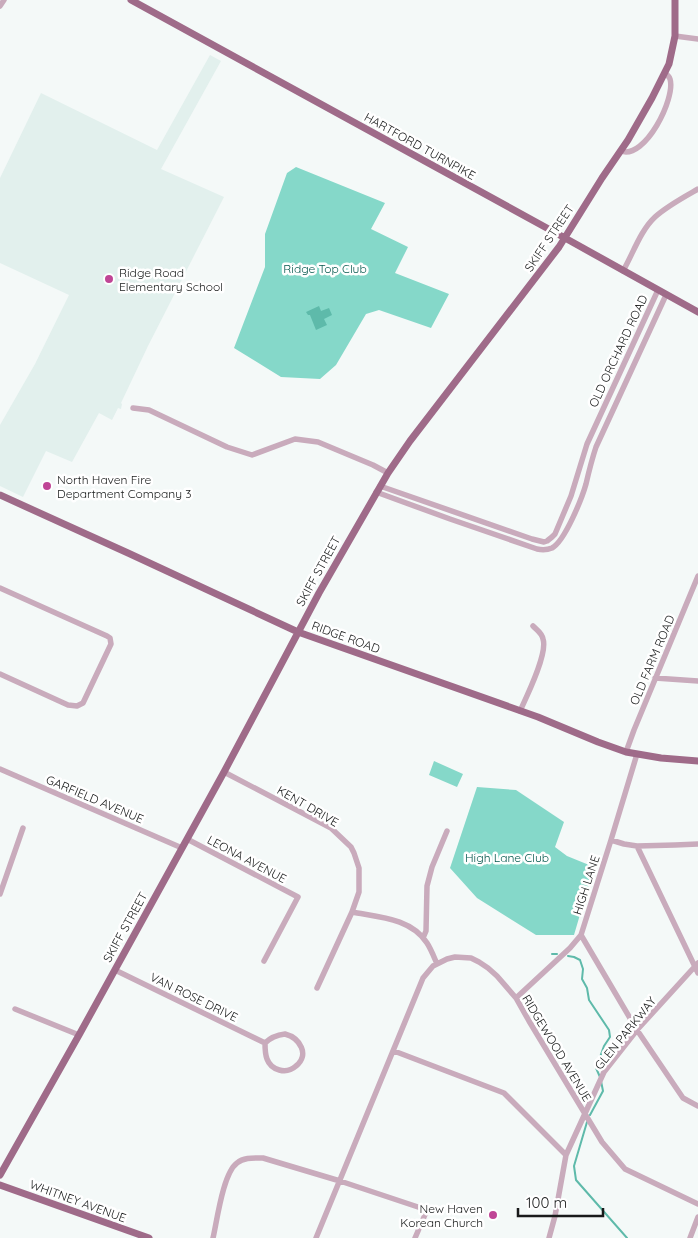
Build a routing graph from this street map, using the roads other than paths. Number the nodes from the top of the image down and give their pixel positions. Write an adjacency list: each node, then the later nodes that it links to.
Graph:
1 (4, 0): 4 (street)
2 (131, 0): 10 (main road, HARTFORD TURNPIKE)
3 (675, 0): 5 (main road, SKIFF STREET)
4 (0, 6)
5 (675, 36): 6 (street); 7 (main road, SKIFF STREET)
6 (698, 39)
7 (665, 73): 8 (main road, SKIFF STREET); 8 (street)
8 (621, 151): 10 (main road, SKIFF STREET)
9 (698, 189): 11 (street)
10 (565, 238): 11 (main road, HARTFORD TURNPIKE); 20 (main road, SKIFF STREET)
11 (623, 271): 12 (main road, HARTFORD TURNPIKE)
12 (658, 290): 13 (main road, HARTFORD TURNPIKE); 16 (street, OLD ORCHARD ROAD)
13 (666, 294): 14 (main road, HARTFORD TURNPIKE); 17 (street, OLD ORCHARD ROAD)
14 (698, 312)
15 (132, 408): 20 (street)
16 (597, 420): 17 (street, OLD ORCHARD ROAD); 18 (street, OLD ORCHARD ROAD)
17 (607, 424): 19 (street, OLD ORCHARD ROAD)
18 (584, 452): 19 (street); 25 (street, OLD ORCHARD ROAD)
19 (593, 456): 26 (street, OLD ORCHARD ROAD)
20 (388, 473): 21 (main road, SKIFF STREET)
21 (378, 489): 23 (street); 24 (street); 30 (main road, SKIFF STREET)
22 (0, 495): 30 (main road, RIDGE ROAD)
23 (470, 518): 24 (street); 25 (street)
24 (468, 525): 26 (street)
25 (549, 540): 26 (street)
26 (554, 547)
27 (698, 576): 32 (street, OLD FARM ROAD)
28 (0, 588): 31 (street)
29 (533, 626): 34 (street)
30 (298, 632): 34 (main road, RIDGE ROAD); 39 (main road, SKIFF STREET)
31 (0, 674)
32 (655, 678): 33 (street); 35 (street, OLD FARM ROAD)
33 (698, 681)
34 (520, 710): 35 (main road, RIDGE ROAD)
35 (626, 752): 36 (main road, RIDGE ROAD)
36 (637, 754): 37 (main road, RIDGE ROAD); 43 (street, HIGH LANE)
37 (698, 761)
38 (0, 769): 46 (street, GARFIELD AVENUE)
39 (224, 772): 42 (main road, SKIFF STREET); 48 (street, KENT DRIVE)
40 (23, 828): 47 (street)
41 (447, 831): 50 (street)
42 (187, 839): 46 (main road, SKIFF STREET); 51 (street, LEONA AVENUE)
43 (611, 840): 45 (street); 49 (street, HIGH LANE)
44 (698, 844): 45 (street)
45 (637, 846): 53 (street)
46 (182, 848): 54 (main road, SKIFF STREET)
47 (0, 894)
48 (352, 912): 50 (street); 56 (street, KENT DRIVE)
49 (581, 934): 57 (street, HIGH LANE); 59 (street)
50 (423, 938): 52 (street)
51 (264, 961)
52 (437, 964): 57 (street, RIDGEWOOD AVENUE); 62 (street)
53 (696, 965): 55 (street); 59 (street, GLEN PARKWAY)
54 (115, 970): 60 (main road, SKIFF STREET); 61 (street, VAN ROSE DRIVE)
55 (698, 973)
56 (317, 988)
57 (516, 998): 64 (street, RIDGEWOOD AVENUE)
58 (15, 1009): 60 (street)
59 (637, 1030): 63 (street); 64 (street, GLEN PARKWAY)
60 (79, 1035): 66 (main road, SKIFF STREET)
61 (265, 1043): 61 (street)
62 (394, 1051): 65 (street); 67 (street)
63 (698, 1106)
64 (584, 1114): 65 (street, GLEN PARKWAY); 69 (street, RIDGEWOOD AVENUE)
65 (566, 1154): 75 (street, GLEN PARKWAY)
66 (0, 1175)
67 (340, 1181): 72 (street); 73 (street); 74 (street)
68 (0, 1185): 71 (main road, WHITNEY AVENUE)
69 (698, 1204)
70 (698, 1217): 76 (street)
71 (149, 1238)
72 (213, 1238)
73 (316, 1238)
74 (416, 1238)
75 (549, 1238)
76 (690, 1238)

